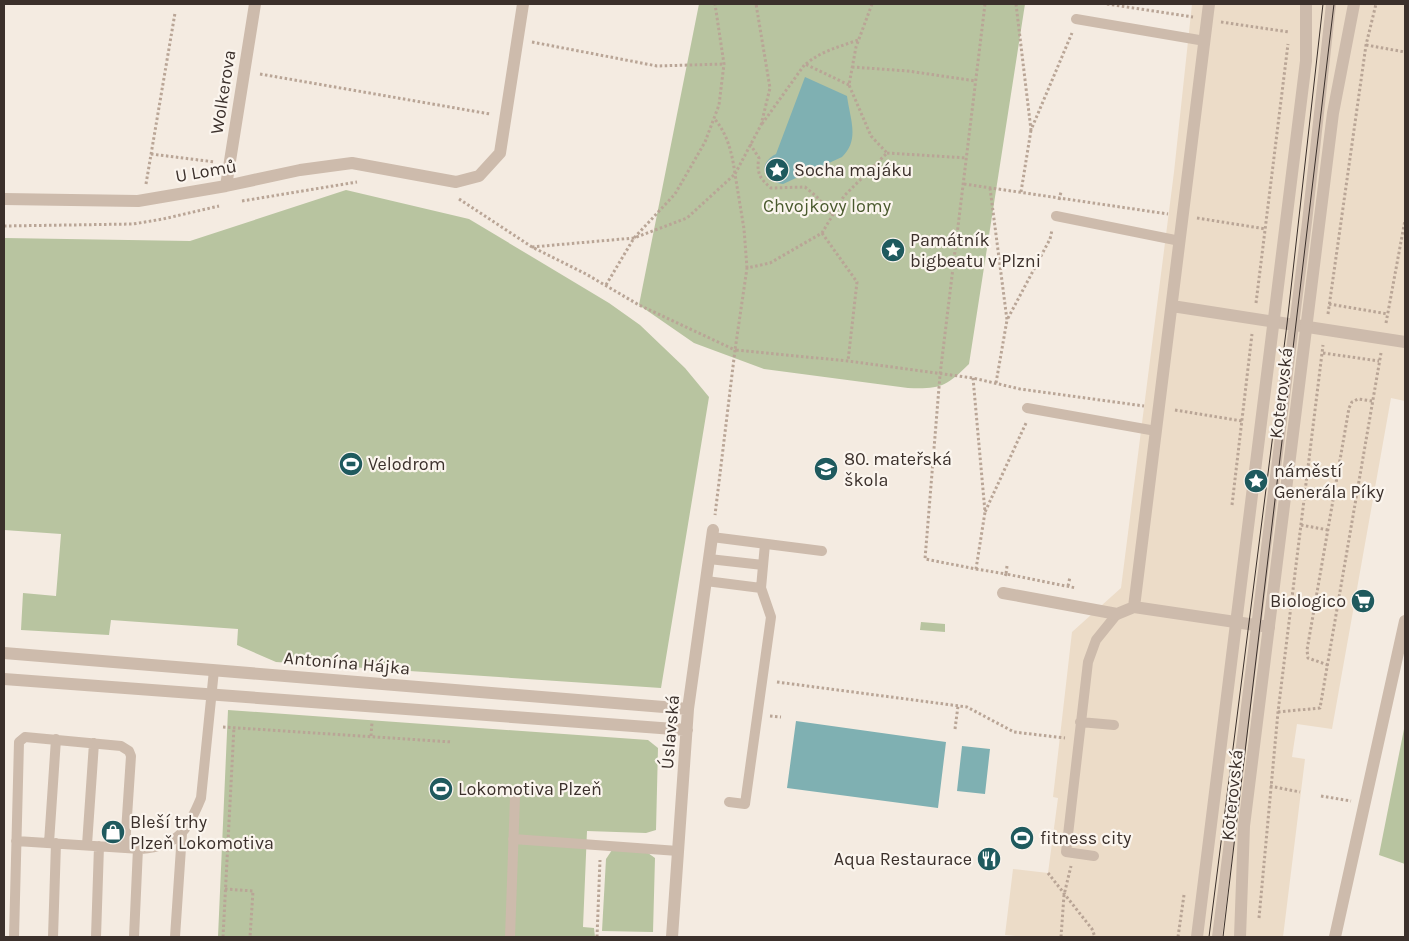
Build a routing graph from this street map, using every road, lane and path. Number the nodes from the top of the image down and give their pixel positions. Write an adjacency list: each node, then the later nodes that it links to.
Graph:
1 (255, 4): 25 (street, Wolkerova)
2 (523, 4): 16 (street, U Lomů)
3 (715, 4): 22 (path)
4 (756, 4): 30 (path)
5 (872, 4): 17 (path)
6 (985, 4): 26 (path)
7 (1016, 4): 31 (path)
8 (1209, 4): 18 (street)
9 (1306, 4): 70 (street, Koterovská)
10 (1331, 4): 71 (lane, Koterovská)
11 (1354, 4): 72 (street, Koterovská)
12 (1376, 4): 20 (path)
13 (175, 13): 34 (path)
14 (1076, 19): 18 (lane)
15 (1290, 23): 57 (path)
16 (518, 39): 22 (path); 28 (street, U Lomů)
17 (859, 40): 23 (path); 24 (path)
18 (1205, 41): 54 (street)
19 (1069, 42): 31 (path)
20 (1366, 45): 21 (path); 65 (path)
21 (1405, 52)
22 (724, 64): 29 (path)
23 (806, 64): 27 (path); 30 (path)
24 (852, 68): 26 (path); 27 (path)
25 (244, 71): 28 (path); 36 (street, Wolkerova)
26 (976, 81): 35 (path)
27 (849, 85): 33 (path)
28 (505, 117): 40 (street, U Lomů)
29 (714, 118): 37 (path); 59 (path)
30 (761, 125): 32 (path)
31 (1031, 130): 42 (path)
32 (750, 144): 37 (path); 52 (path)
33 (887, 153): 35 (path); 52 (path)
34 (151, 154): 36 (path); 47 (path)
35 (966, 158): 39 (path)
36 (229, 164): 40 (street, Wolkerova)
37 (735, 174): 59 (path); 63 (path)
38 (364, 183): 49 (path)
39 (964, 184): 41 (path); 80 (path)
40 (226, 186): 47 (street, U Lomů)
41 (990, 188): 42 (path); 69 (path)
42 (1021, 192): 45 (path)
43 (1061, 192): 45 (path)
44 (457, 197): 62 (path)
45 (1060, 198): 51 (path)
46 (4, 199): 47 (street, U Lomů)
47 (143, 199)
48 (1115, 201): 51 (path)
49 (234, 202)
50 (225, 204): 56 (path)
51 (1114, 206): 54 (path)
52 (833, 215): 58 (path)
53 (1056, 216): 61 (lane)
54 (1183, 216): 57 (path); 61 (street)
55 (1405, 220): 67 (path)
56 (4, 226)
57 (1266, 229): 68 (path)
58 (822, 233): 63 (path); 78 (path)
59 (634, 238): 62 (path); 64 (path)
60 (1050, 239): 69 (path)
61 (1180, 241): 66 (street)
62 (532, 247): 64 (path)
63 (747, 268): 76 (path)
64 (606, 286): 76 (path)
65 (1329, 304): 67 (path); 73 (path)
66 (1172, 306): 68 (street); 85 (street)
67 (1388, 314): 74 (path)
68 (1254, 318): 70 (street); 86 (path)
69 (1007, 320): 82 (path)
70 (1274, 322): 71 (street); 110 (street, Koterovská)
71 (1294, 325): 72 (street); 111 (lane, Koterovská)
72 (1307, 327): 73 (street); 112 (street, Koterovská)
73 (1325, 329): 74 (street); 77 (path)
74 (1383, 338): 75 (street); 79 (path)
75 (1405, 342)
76 (735, 350): 78 (path); 93 (path)
77 (1323, 353): 79 (path); 91 (path)
78 (848, 361): 80 (path)
79 (1379, 361): 83 (path)
80 (940, 375): 81 (path); 99 (path)
81 (974, 378): 82 (path); 90 (path)
82 (996, 383): 85 (path)
83 (1372, 401): 92 (path); 114 (path)
84 (1027, 408): 88 (lane)
85 (1159, 408): 86 (path); 88 (street)
86 (1242, 421): 89 (path)
87 (1026, 426): 90 (path)
88 (1156, 431): 107 (street)
89 (1232, 508)
90 (985, 512): 99 (path)
91 (1301, 525): 92 (path); 121 (path)
92 (1328, 530): 114 (path)
93 (712, 534): 94 (lane); 96 (street, Úslavská)
94 (765, 544): 95 (lane); 97 (lane)
95 (822, 551)
96 (709, 559): 97 (lane); 102 (street, Úslavská)
97 (763, 565): 104 (lane)
98 (1007, 566): 103 (path)
99 (976, 569): 100 (path)
100 (1006, 574)
101 (1070, 577): 103 (path)
102 (706, 581): 104 (lane); 120 (street, Úslavská)
103 (1068, 586): 105 (path)
104 (761, 588): 117 (lane)
105 (1086, 590)
106 (1003, 594): 108 (street)
107 (1134, 607): 108 (street); 110 (street)
108 (1116, 614): 122 (lane)
109 (1405, 621): 137 (street)
110 (1238, 622): 111 (street); 168 (street, Koterovská)
111 (1256, 625): 112 (street); 169 (lane, Koterovská)
112 (1269, 627): 170 (street, Koterovská)
113 (4, 653): 115 (street, Antonína Hájka)
114 (1328, 665): 121 (path)
115 (214, 670): 118 (lane); 120 (street, Antonína Hájka)
116 (4, 679): 118 (street)
117 (762, 681): 119 (path); 136 (lane)
118 (212, 694): 127 (street); 138 (lane)
119 (958, 706): 126 (path); 128 (path)
120 (688, 709): 127 (street, Úslavská)
121 (1278, 712): 132 (path)
122 (1080, 722): 123 (lane); 148 (lane)
123 (1114, 725)
124 (227, 727): 125 (path)
125 (234, 727): 130 (path); 152 (path)
126 (955, 729)
127 (687, 730): 147 (street, Úslavská)
128 (1061, 737)
129 (56, 739): 131 (lane); 140 (lane); 141 (lane)
130 (452, 742)
131 (94, 743): 143 (lane); 145 (lane)
132 (1270, 786): 133 (path); 154 (path)
133 (1300, 792)
134 (1321, 796): 137 (path)
135 (515, 797): 139 (lane)
136 (729, 802)
137 (1366, 804): 171 (street)
138 (182, 833): 146 (lane); 159 (lane)
139 (513, 838): 142 (lane); 162 (lane)
140 (16, 841): 141 (lane); 155 (lane)
141 (53, 843): 143 (lane); 156 (lane)
142 (601, 844): 147 (lane); 163 (path)
143 (87, 845): 144 (lane)
144 (99, 846): 145 (lane); 157 (lane)
145 (125, 847): 146 (lane)
146 (138, 848): 158 (lane)
147 (678, 851): 164 (street, Úslavská)
148 (1094, 856)
149 (1048, 873): 153 (path)
150 (1070, 875): 153 (path)
151 (1185, 888): 167 (path)
152 (225, 889): 160 (path); 161 (path)
153 (1064, 895): 165 (path); 166 (path)
154 (1258, 928)
155 (14, 937)
156 (53, 937)
157 (96, 937)
158 (134, 937)
159 (176, 937)
160 (222, 937)
161 (250, 937)
162 (510, 937)
163 (597, 937)
164 (672, 937)
165 (1062, 937)
166 (1095, 937)
167 (1178, 937)
168 (1197, 937)
169 (1217, 937)
170 (1240, 937)
171 (1335, 937)

